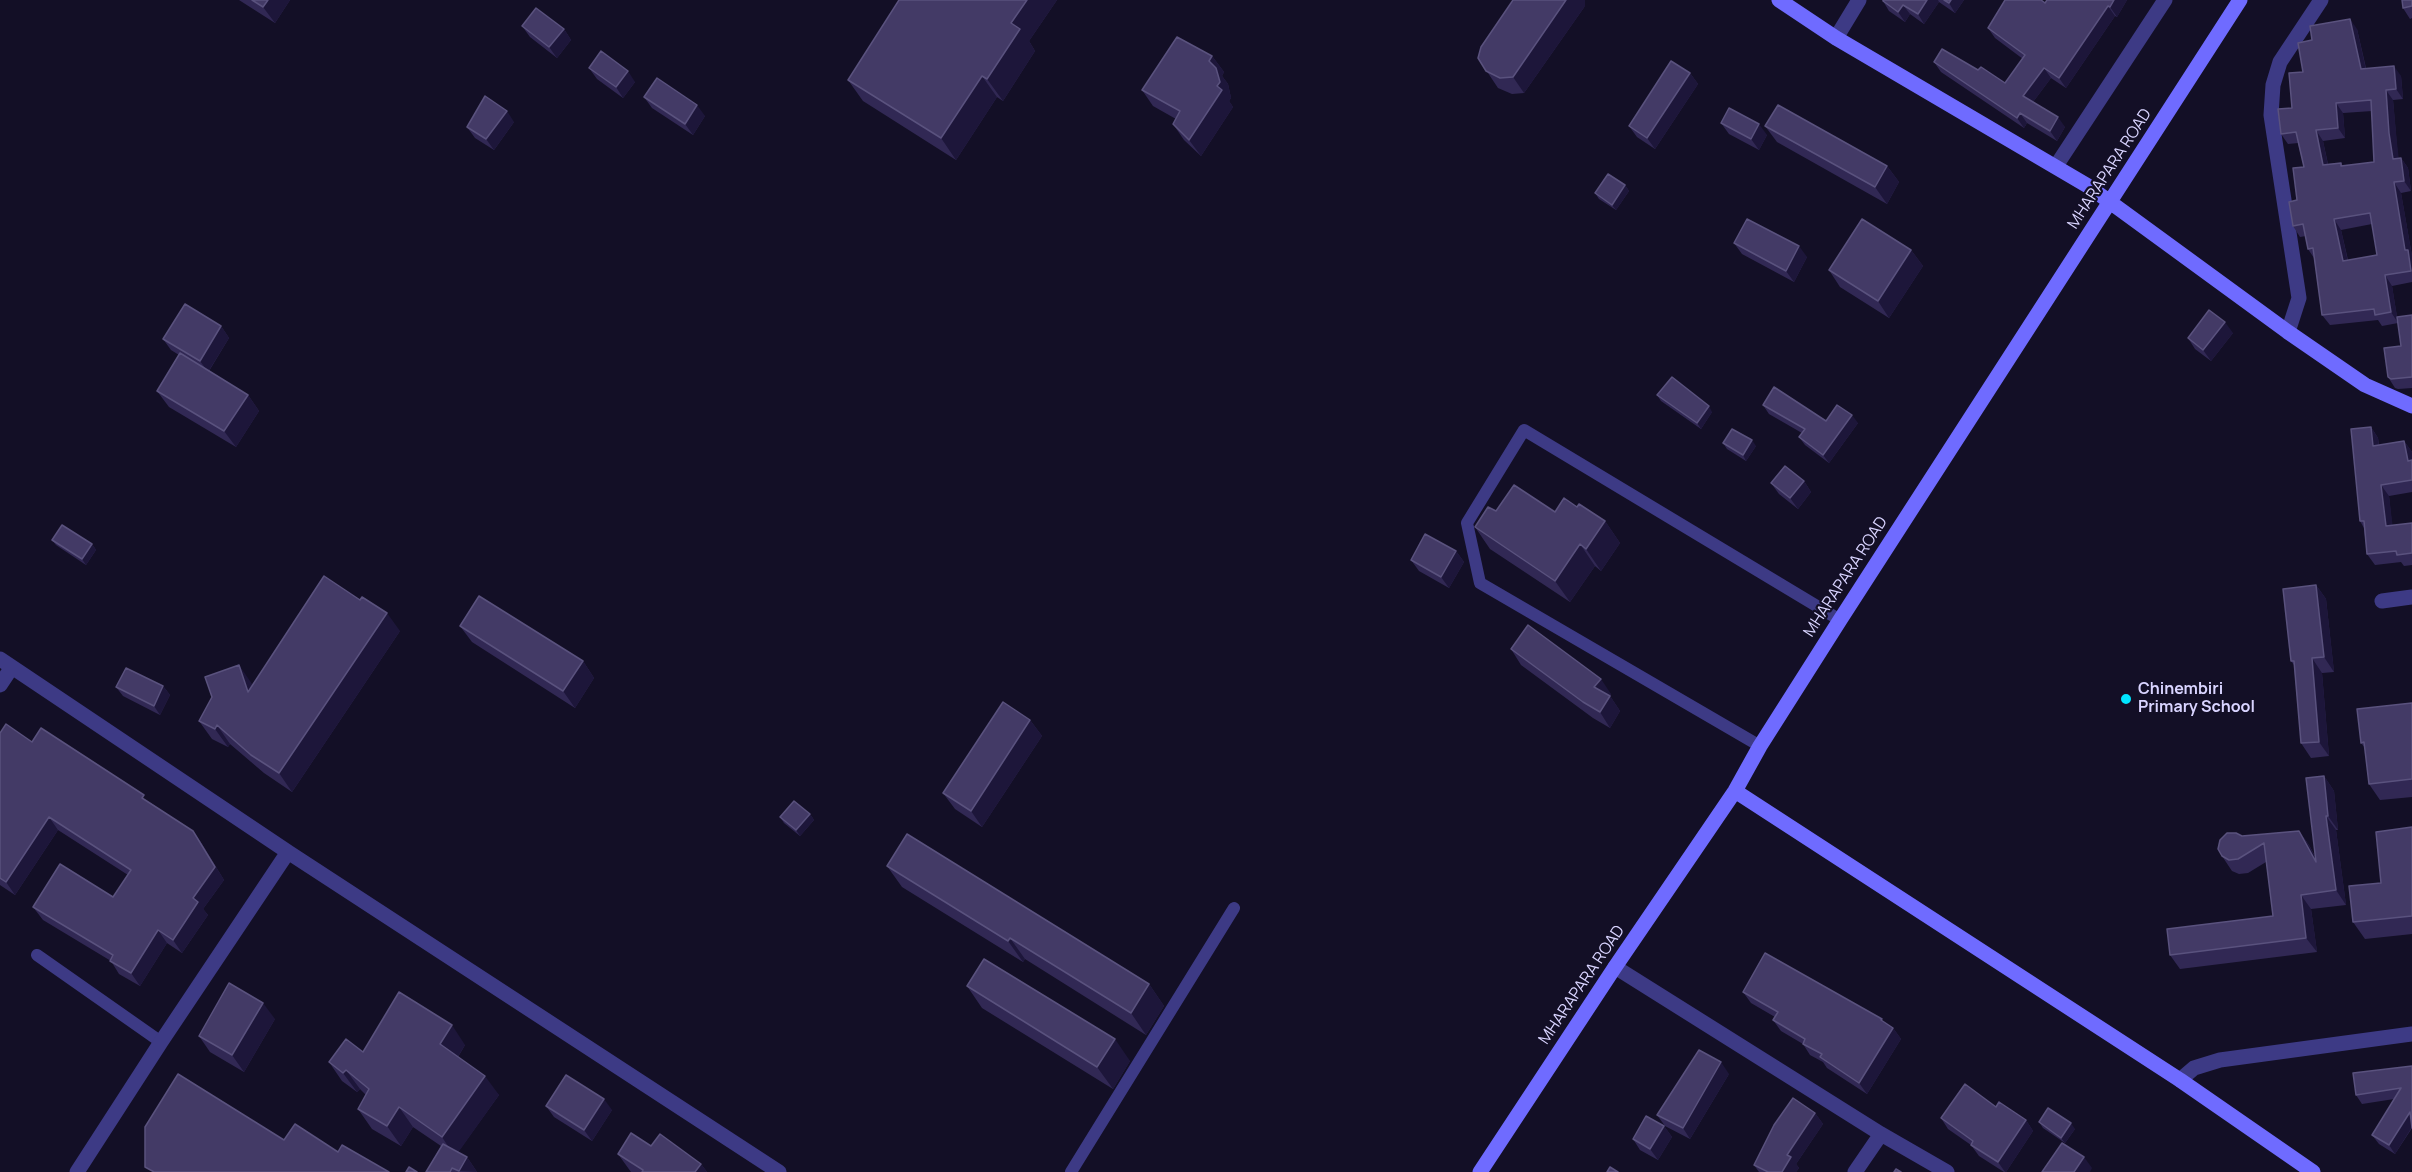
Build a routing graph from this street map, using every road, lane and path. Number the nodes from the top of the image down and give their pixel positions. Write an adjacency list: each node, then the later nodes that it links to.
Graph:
1 (1779, 0): 6 (street)
2 (1859, 0): 6 (street)
3 (2165, 0): 7 (street)
4 (2240, 0): 8 (street, MHARAPARA ROAD)
5 (2321, 0): 9 (street)
6 (1836, 38): 7 (street)
7 (2056, 166): 8 (street)
8 (2110, 200): 9 (street); 13 (street, MHARAPARA ROAD)
9 (2288, 332): 10 (street)
10 (2412, 406)
11 (2412, 597): 12 (street)
12 (2382, 601)
13 (1840, 620): 16 (street, MHARAPARA ROAD); 16 (lane)
14 (6, 663): 15 (street); 18 (street)
15 (0, 685)
16 (1760, 746): 17 (street, MHARAPARA ROAD)
17 (1736, 791): 21 (street, MHARAPARA ROAD); 24 (street)
18 (288, 852): 23 (street); 27 (street)
19 (1234, 908): 28 (lane)
20 (37, 955): 23 (lane)
21 (1616, 967): 25 (street); 29 (street, MHARAPARA ROAD)
22 (2412, 1034): 24 (street)
23 (161, 1042): 26 (street)
24 (2180, 1080): 32 (street)
25 (1881, 1134): 30 (street); 31 (street)
26 (80, 1171)
27 (779, 1172)
28 (1071, 1172)
29 (1480, 1172)
30 (1855, 1172)
31 (1947, 1172)
32 (2313, 1172)

